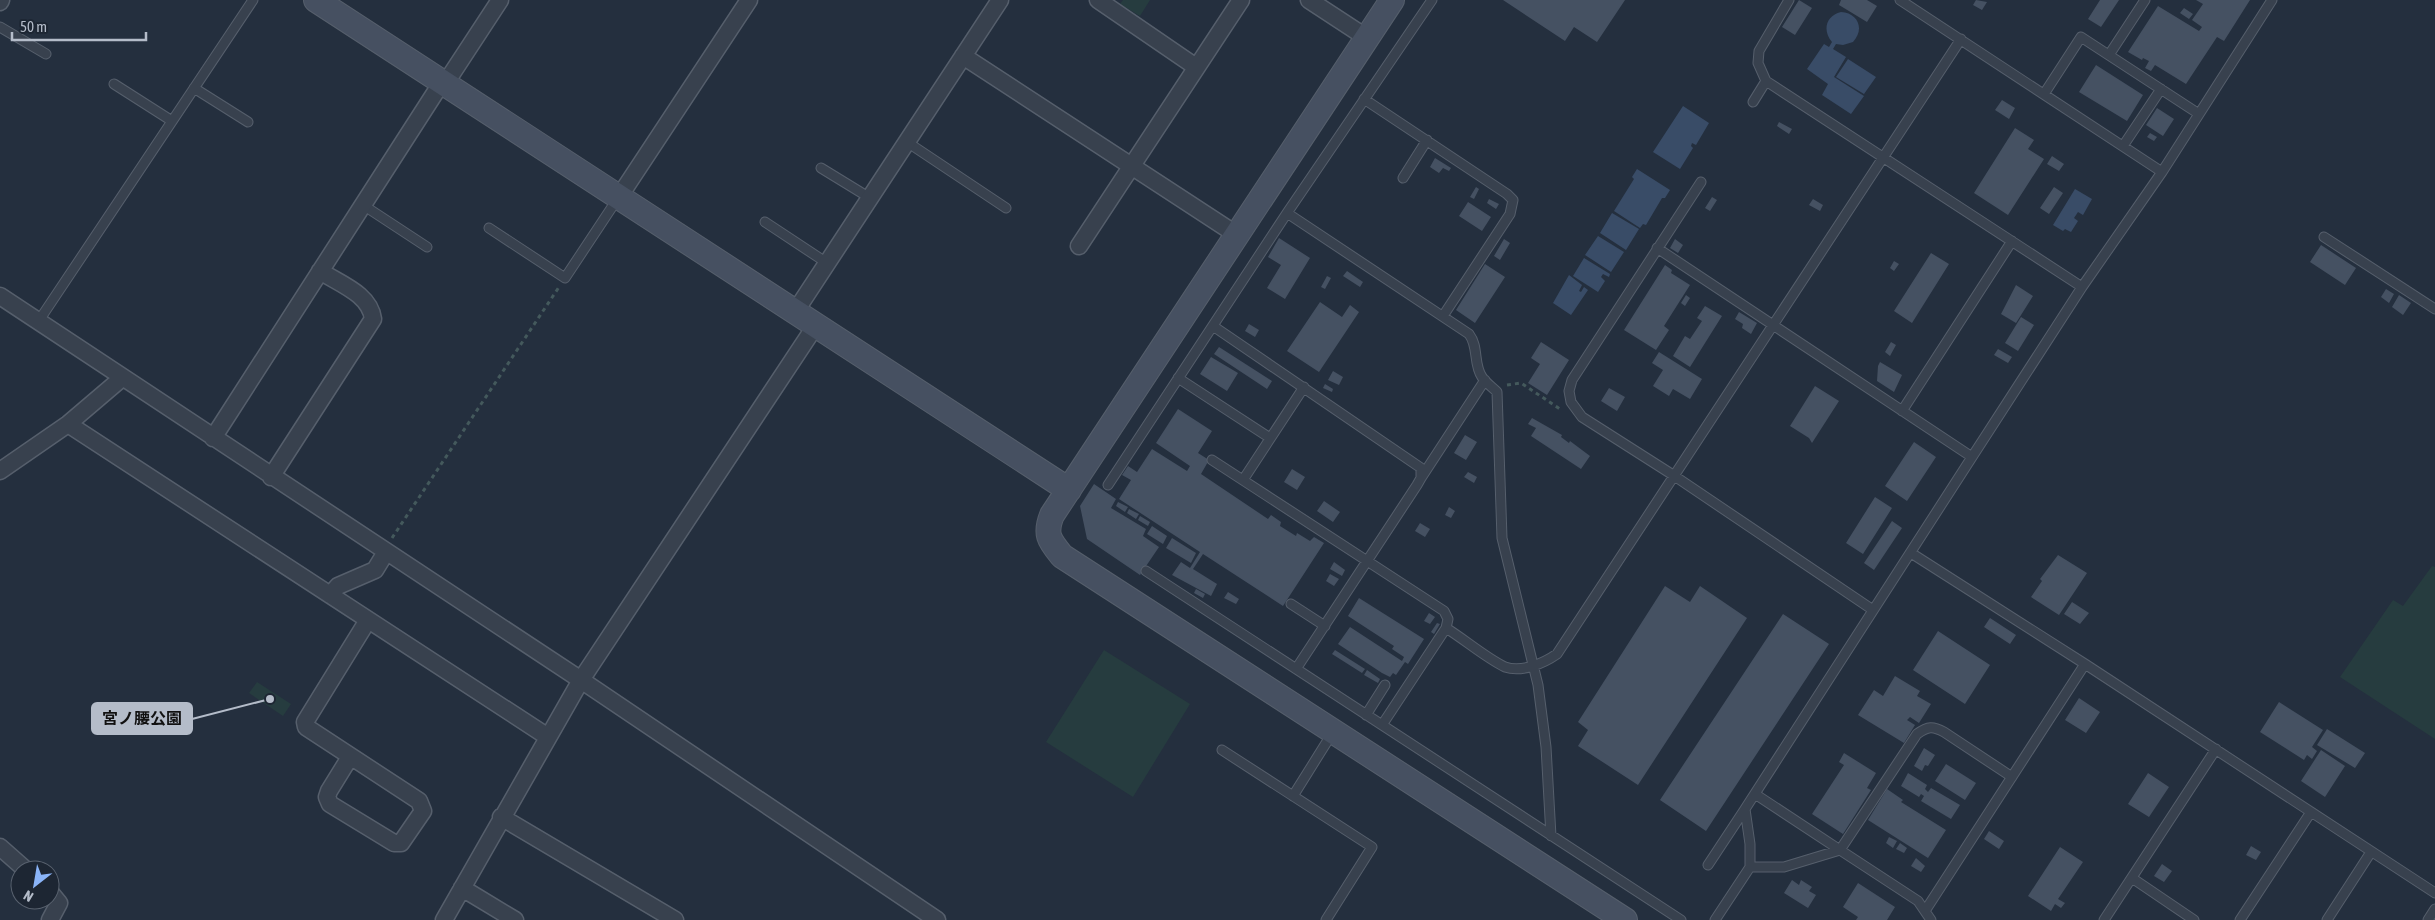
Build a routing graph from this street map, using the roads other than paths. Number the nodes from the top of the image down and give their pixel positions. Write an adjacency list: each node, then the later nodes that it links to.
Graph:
1 (253, 0): 25 (lane)
2 (500, 0): 23 (street)
3 (749, 0): 42 (street)
4 (1000, 0): 20 (street)
5 (1098, 0): 21 (street)
6 (1240, 0): 21 (street)
7 (1309, 0): 16 (street)
8 (1392, 0): 16 (street)
9 (1432, 0): 28 (lane)
10 (1789, 0): 22 (lane)
11 (1900, 0): 17 (lane)
12 (2145, 0): 19 (lane)
13 (2272, 0): 30 (lane)
14 (331, 4): 23 (street)
15 (0, 27): 18 (lane)
16 (1367, 38): 49 (street)
17 (1961, 39): 27 (lane); 36 (lane)
18 (46, 54)
19 (2109, 55): 26 (lane); 27 (lane)
20 (963, 56): 34 (street); 37 (street)
21 (1196, 67): 37 (street)
22 (1766, 81): 29 (lane); 36 (lane)
23 (444, 83): 42 (street); 44 (street)
24 (114, 84): 31 (lane)
25 (194, 88): 31 (lane); 32 (lane)
26 (2161, 89): 30 (lane); 35 (lane)
27 (2044, 94): 35 (lane)
28 (1364, 99): 33 (lane); 46 (lane)
29 (1753, 102)
30 (2199, 114): 39 (lane)
31 (172, 121): 62 (lane)
32 (248, 122)
33 (1427, 140): 40 (lane); 61 (lane)
34 (907, 142): 43 (street); 45 (lane)
35 (2123, 146): 39 (lane)
36 (1882, 156): 51 (lane); 64 (lane)
37 (1132, 166): 49 (street); 52 (street)
38 (821, 168): 43 (lane)
39 (2162, 172): 57 (lane)
40 (1403, 178)
41 (1701, 182): 54 (lane)
42 (619, 197): 48 (lane); 60 (street)
43 (870, 198): 55 (street)
44 (363, 205): 53 (lane); 56 (street)
45 (1006, 208)
46 (1287, 213): 61 (lane); 65 (lane)
47 (765, 222): 55 (lane)
48 (489, 228)
49 (1237, 235): 82 (street)
50 (2324, 237): 59 (lane)
51 (2012, 241): 57 (lane); 70 (lane)
52 (1079, 246)
53 (427, 247)
54 (1657, 248): 64 (lane); 77 (lane)
55 (827, 263): 60 (street)
56 (320, 271): 72 (street); 78 (street)
57 (2082, 287): 74 (lane)
58 (0, 296): 62 (street)
59 (2435, 309)
60 (795, 312): 63 (street)
61 (1443, 316): 68 (lane)
62 (38, 322): 66 (street)
63 (816, 325): 82 (street); 96 (street)
64 (1774, 325): 70 (lane); 77 (lane)
65 (1213, 326): 67 (lane); 69 (lane)
66 (122, 378): 71 (street); 72 (street)
67 (1178, 378): 73 (lane); 81 (lane)
68 (1488, 383): 79 (lane); 94 (lane)
69 (1304, 387): 73 (lane); 79 (lane)
70 (1902, 411): 74 (lane)
71 (68, 424): 76 (street); 87 (street)
72 (213, 438): 78 (street)
73 (1270, 438): 80 (lane)
74 (1972, 457): 84 (lane)
75 (1212, 460): 80 (lane)
76 (0, 470)
77 (1673, 475): 89 (lane); 94 (lane)
78 (272, 477): 83 (street)
79 (1421, 478): 85 (lane)
80 (1242, 480): 85 (lane)
81 (1108, 485)
82 (1069, 490): 100 (street)
83 (385, 552): 87 (street); 96 (street)
84 (1911, 553): 89 (lane); 93 (lane)
85 (1368, 562): 91 (lane); 92 (lane)
86 (1146, 571): 95 (lane)
87 (330, 595): 90 (street)
88 (1291, 604): 91 (lane)
89 (1873, 610): 106 (lane)
90 (368, 620): 101 (street); 104 (street)
91 (1325, 626): 95 (lane)
92 (1446, 628): 94 (lane); 99 (lane)
93 (2085, 664): 102 (lane); 105 (lane)
94 (1534, 666): 111 (lane)
95 (1296, 669): 98 (lane)
96 (581, 680): 101 (street); 126 (street)
97 (1385, 685): 98 (lane)
98 (1366, 715): 99 (lane)
99 (1382, 725): 111 (lane)
100 (1333, 732): 107 (lane); 128 (street)
101 (548, 737): 110 (street)
102 (2216, 749): 109 (lane); 118 (lane)
103 (1222, 750): 107 (lane)
104 (350, 757): 104 (street)
105 (2012, 777): 113 (lane); 122 (lane)
106 (1755, 794): 108 (lane); 113 (lane)
107 (1293, 796): 127 (lane)
108 (1745, 809): 116 (lane); 117 (lane)
109 (2311, 812): 114 (lane); 134 (lane)
110 (501, 818): 119 (street); 125 (street)
111 (1550, 836): 129 (lane)
112 (1, 850): 115 (street)
113 (1840, 850): 117 (lane); 122 (lane)
114 (2371, 852): 120 (lane); 135 (lane)
115 (14, 860)
116 (1708, 865)
117 (1750, 867): 130 (lane)
118 (2132, 878): 132 (lane); 133 (lane)
119 (462, 888): 123 (street); 124 (street)
120 (2435, 893)
121 (2435, 909): 136 (lane)
122 (1925, 911): 131 (lane)
123 (444, 920)
124 (515, 920)
125 (675, 920)
126 (937, 920)
127 (1326, 920)
128 (1625, 920)
129 (1681, 920)
130 (1715, 920)
131 (1931, 920)
132 (2104, 920)
133 (2194, 920)
134 (2240, 920)
135 (2327, 920)
136 (2428, 920)

